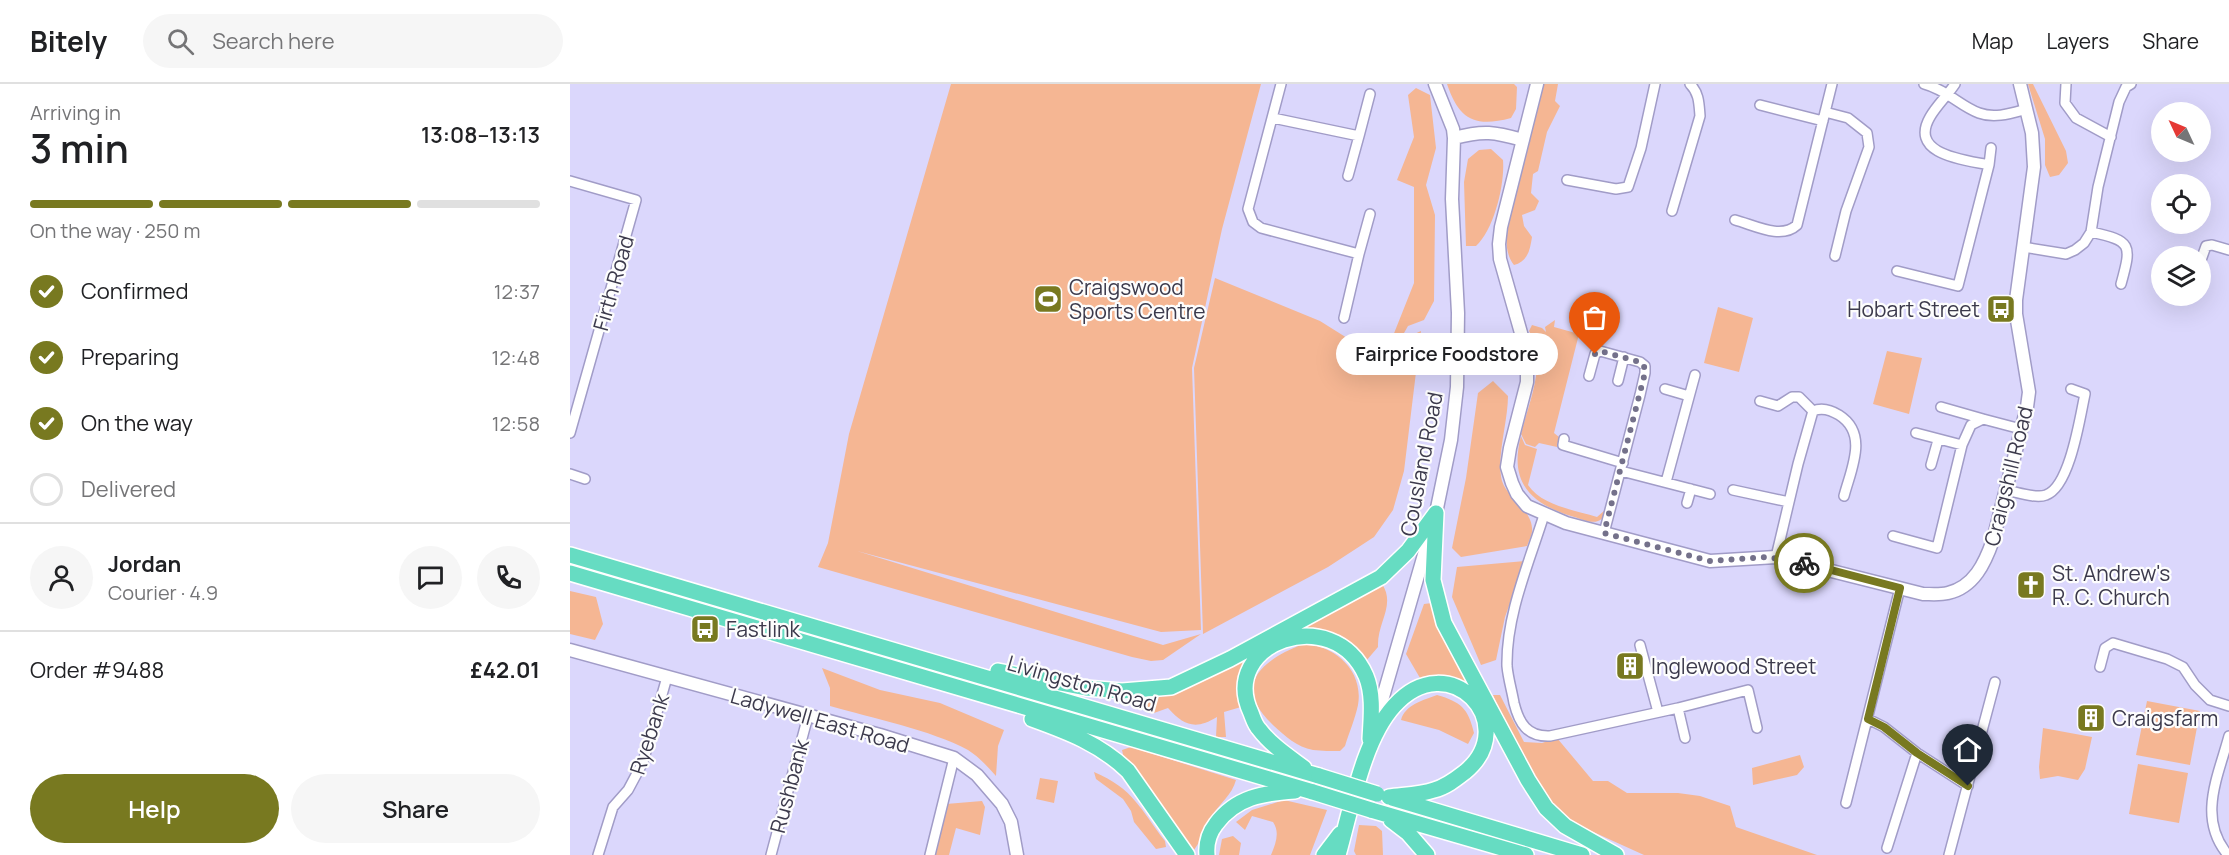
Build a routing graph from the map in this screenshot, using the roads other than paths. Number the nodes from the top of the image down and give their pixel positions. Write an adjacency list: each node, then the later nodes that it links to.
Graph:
1 (1281, 84): 17 (street)
2 (1434, 84): 20 (street, Cousland Road)
3 (1537, 84): 21 (street, Craigshill Road)
4 (1655, 84): 25 (street)
5 (1690, 84): 27 (street)
6 (1832, 84): 16 (street)
7 (1924, 84): 13 (street)
8 (1955, 84): 13 (street)
9 (2020, 84): 15 (street, Craigshill Road)
10 (2066, 84): 19 (street)
11 (2131, 84): 19 (street)
12 (1370, 94): 18 (street)
13 (1948, 94): 15 (street); 23 (street)
14 (1760, 105): 16 (street)
15 (2026, 109): 32 (street, Craigshill Road)
16 (1824, 117): 29 (street); 35 (street)
17 (1273, 118): 18 (street); 34 (street)
18 (1359, 136): 24 (street)
19 (2111, 137): 30 (street)
20 (1454, 138): 21 (street); 68 (street, Cousland Road)
21 (1523, 140): 69 (street, Craigshill Road)
22 (1991, 148): 23 (street)
23 (1989, 165): 36 (street)
24 (1348, 176)
25 (1567, 180)
26 (570, 181): 51 (street, Firth Road)
27 (1672, 211)
28 (1370, 214): 34 (street)
29 (1735, 220)
30 (2091, 231): 32 (street); 37 (street)
31 (2206, 246): 33 (street)
32 (2023, 247): 50 (street, Craigshill Road)
33 (2229, 249)
34 (1359, 254): 38 (street)
35 (1835, 256)
36 (1897, 271)
37 (2121, 284)
38 (1344, 318)
39 (1624, 357): 40 (street); 42 (street); 57 (street)
40 (1589, 375)
41 (1695, 375): 45 (street)
42 (1618, 381)
43 (2071, 389): 63 (street)
44 (1665, 390): 45 (street)
45 (1689, 396): 60 (street)
46 (1760, 401): 48 (street)
47 (1941, 407): 49 (street)
48 (1813, 411): 65 (street); 66 (street)
49 (1983, 419): 50 (street); 55 (street)
50 (2021, 429): 63 (street, Craigshill Road)
51 (570, 433)
52 (1916, 433): 54 (street)
53 (1564, 439): 57 (street)
54 (1938, 440): 55 (street); 56 (street)
55 (1962, 445): 71 (street)
56 (1931, 465)
57 (1622, 467): 60 (street); 70 (street)
58 (570, 474): 59 (street)
59 (585, 479)
60 (1666, 482): 61 (street)
61 (1691, 489): 64 (street); 67 (street)
62 (1733, 490): 66 (street)
63 (2005, 490): 75 (street, Craigshill Road)
64 (1710, 494)
65 (1844, 496)
66 (1789, 502): 73 (street)
67 (1687, 503)
68 (1436, 513): 78 (main road); 91 (street, Cousland Road); 114 (main road)
69 (1544, 514): 70 (street, Craigshill Road); 85 (street)
70 (1604, 533): 73 (street, Craigshill Road)
71 (1893, 536)
72 (570, 555): 78 (main road, Livingston Road)
73 (1776, 557): 75 (street, Craigshill Road)
74 (573, 574): 81 (main road, Livingston Road)
75 (1900, 588): 87 (street)
76 (1640, 645): 85 (street)
77 (570, 650): 80 (street, Ladywell East Road)
78 (921, 659): 94 (main road, Livingston Road)
79 (2100, 667): 83 (street)
80 (668, 677): 86 (street, Ladywell East Road); 102 (street, Ryebank)
81 (936, 682): 96 (main road, Livingston Road); 106 (main road)
82 (1995, 682): 95 (street)
83 (2229, 706)
84 (1678, 708): 85 (street); 88 (street); 90 (street)
85 (1658, 712)
86 (808, 716): 93 (street, Ladywell East Road); 103 (street, Rushbank)
87 (1868, 719): 92 (street); 98 (street)
88 (1757, 728)
89 (2229, 736): 116 (street)
90 (1685, 738)
91 (1370, 742): 94 (main road); 97 (main road); 100 (main road, Cousland Road)
92 (1917, 753): 95 (street); 101 (street)
93 (954, 758): 104 (street); 105 (street, Ladywell East Road)
94 (1316, 775): 97 (main road, Livingston Road, bridge)
95 (1968, 786): 115 (street)
96 (1309, 791): 99 (main road, Livingston Road, bridge); 107 (main road)
97 (1383, 796): 113 (main road, Livingston Road)
98 (1846, 803)
99 (1377, 812): 111 (main road); 112 (main road, Livingston Road)
100 (1346, 826): 108 (main road); 109 (main road, Cousland Road); 110 (main road)
101 (1887, 848)
102 (598, 855)
103 (771, 855)
104 (930, 855)
105 (1017, 855)
106 (1187, 855)
107 (1207, 855)
108 (1324, 855)
109 (1338, 855)
110 (1342, 855)
111 (1427, 855)
112 (1526, 855)
113 (1582, 855)
114 (1616, 855)
115 (1949, 855)
116 (2228, 855)

